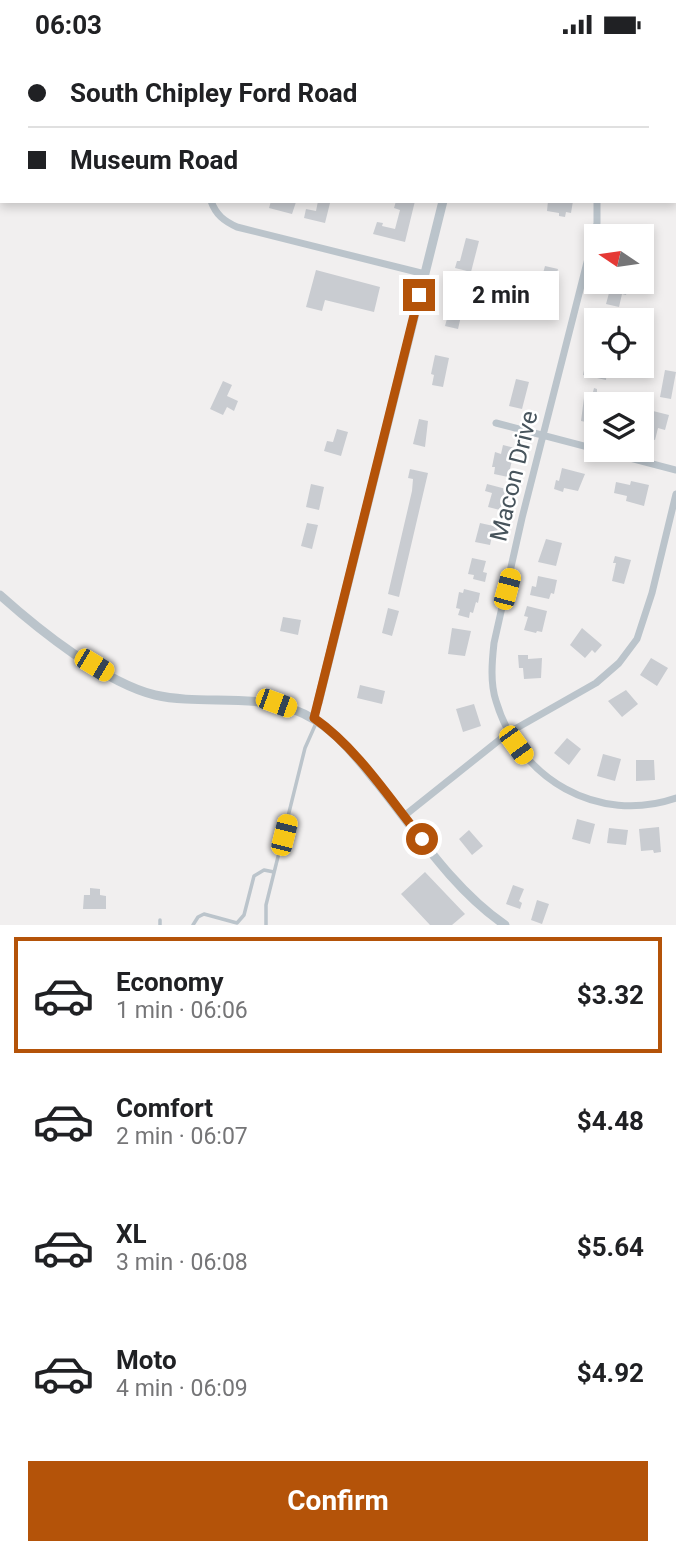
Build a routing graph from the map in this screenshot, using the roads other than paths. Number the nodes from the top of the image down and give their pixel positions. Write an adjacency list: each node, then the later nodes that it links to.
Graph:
1 (212, 203): 4 (street)
2 (443, 203): 4 (street)
3 (597, 203): 6 (street, Macon Drive)
4 (425, 274): 10 (street)
5 (496, 423): 6 (street)
6 (544, 436): 7 (street); 12 (street, Macon Drive)
7 (676, 470)
8 (676, 494): 12 (street)
9 (0, 595): 11 (street)
10 (318, 703): 11 (street)
11 (316, 720): 14 (street); 15 (lane)
12 (508, 733): 13 (street, Macon Drive); 14 (street)
13 (676, 798)
14 (404, 816): 19 (street)
15 (274, 872): 16 (lane); 18 (lane)
16 (237, 924): 17 (lane)
17 (193, 925)
18 (266, 925)
19 (505, 925)

